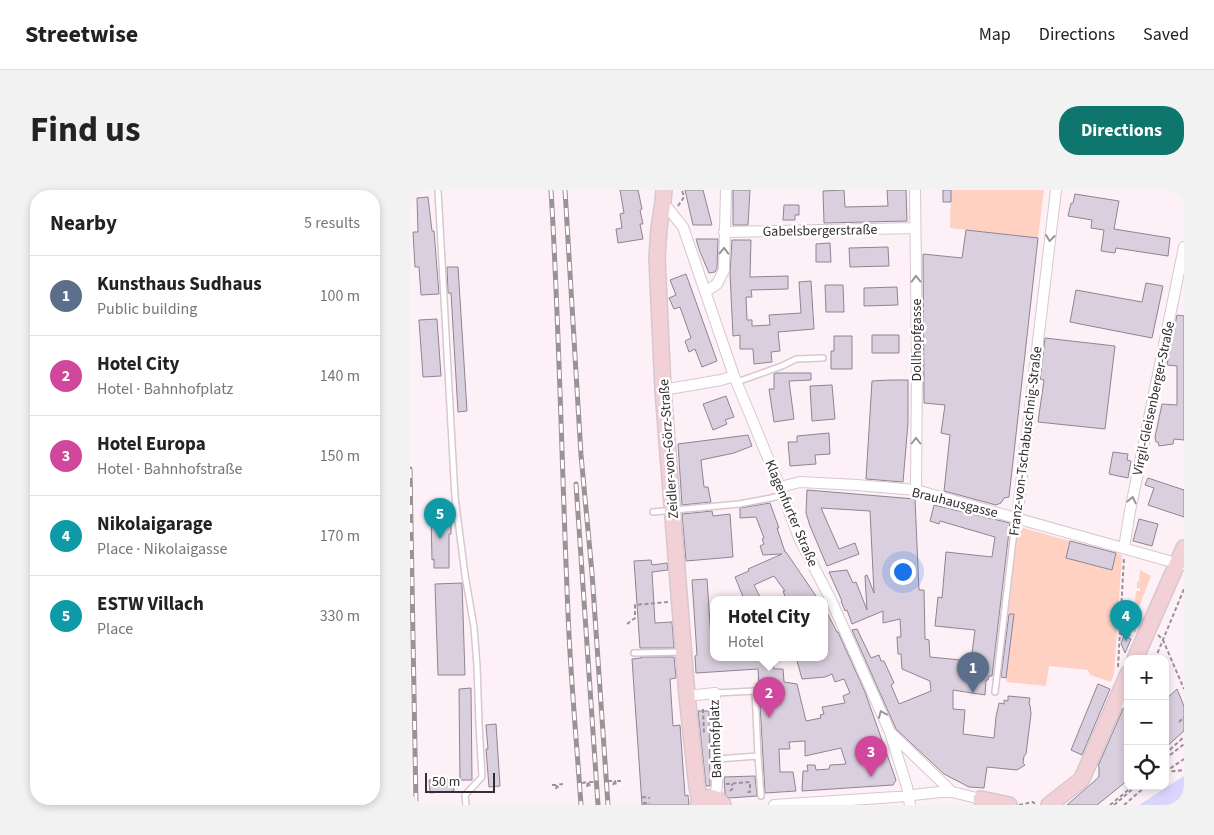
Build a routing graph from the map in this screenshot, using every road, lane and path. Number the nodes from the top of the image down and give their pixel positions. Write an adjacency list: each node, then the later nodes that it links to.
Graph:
1 (438, 190): 82 (lane)
2 (682, 190): 6 (path)
3 (726, 190): 8 (street)
4 (915, 190): 7 (street, Dollhopfgasse)
5 (1056, 190): 18 (street, Franz-von-Tschabuschnig-Straße, one-way to 18)
6 (668, 200): 10 (street, Klagenfurter Straße); 13 (street, Zeidler-von-Görz-Straße)
7 (915, 228): 8 (street, Gabelsbergerstraße); 14 (street, Dollhopfgasse, one-way to 7)
8 (724, 232): 10 (street, one-way to 8)
9 (1184, 247): 20 (street, Virgil-Gleisenberger-Straße, one-way to 9)
10 (705, 292): 12 (street, Klagenfurter Straße)
11 (823, 358): 12 (lane)
12 (736, 379): 13 (street); 15 (street, Klagenfurter Straße)
13 (663, 390): 16 (street, Zeidler-von-Görz-Straße)
14 (916, 490): 15 (street, Brauhausgasse); 18 (street, Brauhausgasse)
15 (782, 491): 16 (lane); 43 (street, Klagenfurter Straße, one-way to 15)
16 (672, 510): 17 (lane); 29 (street, Zeidler-von-Görz-Straße)
17 (653, 512)
18 (1017, 518): 20 (street, Brauhausgasse); 34 (lane, Franz-von-Tschabuschnig-Straße)
19 (1184, 548): 21 (street)
20 (1124, 551): 21 (street, Brauhausgasse); 26 (path)
21 (1180, 564): 25 (street)
22 (1184, 589): 27 (path)
23 (673, 601): 24 (path)
24 (627, 624)
25 (1148, 628): 27 (path); 28 (street)
26 (1120, 634): 28 (path); 32 (path)
27 (1163, 640): 31 (path); 33 (path)
28 (1139, 649)
29 (684, 652): 30 (lane); 36 (street, Zeidler-von-Görz-Straße)
30 (634, 653)
31 (1157, 655)
32 (1123, 672): 38 (street)
33 (1184, 690)
34 (994, 692)
35 (714, 693): 36 (street, Bahnhofplatz); 47 (lane); 49 (street, Bahnhofplatz)
36 (687, 696): 81 (street, Bahnhofplatz)
37 (1124, 704): 38 (lane)
38 (1113, 708): 87 (street)
39 (698, 709): 40 (path)
40 (709, 709)
41 (1184, 717): 42 (path)
42 (1179, 722)
43 (890, 732): 72 (street, Klagenfurter Straße); 78 (street, Klagenfurter Straße)
44 (1184, 737): 46 (path)
45 (1184, 744): 48 (path)
46 (1169, 750)
47 (758, 756): 49 (lane); 74 (lane)
48 (1169, 756)
49 (716, 759): 73 (street, Bahnhofplatz)
50 (1184, 759): 51 (path)
51 (1169, 769)
52 (1184, 770): 53 (path)
53 (1169, 772)
54 (615, 781): 55 (path); 58 (path); 64 (path)
55 (621, 781)
56 (588, 782): 57 (path); 59 (path); 65 (path)
57 (595, 782)
58 (608, 782)
59 (582, 783)
60 (564, 784): 63 (path)
61 (732, 784): 70 (path); 71 (path); 73 (path)
62 (552, 785): 63 (path)
63 (557, 785): 66 (path)
64 (615, 785)
65 (588, 787)
66 (557, 788)
67 (1132, 790): 88 (path)
68 (1132, 790): 89 (path)
69 (1141, 790): 90 (path)
70 (730, 791)
71 (746, 792)
72 (952, 792): 77 (street); 78 (street)
73 (720, 796): 81 (street, Bahnhofplatz)
74 (761, 796)
75 (642, 797): 76 (path)
76 (650, 798)
77 (981, 799): 84 (street)
78 (909, 800): 83 (street)
79 (642, 803): 80 (path)
80 (650, 803)
81 (699, 803)
82 (466, 805)
83 (774, 805)
84 (1009, 805)
85 (1019, 805): 86 (path)
86 (1036, 805)
87 (1049, 805)
88 (1110, 805)
89 (1114, 805)
90 (1124, 805)

